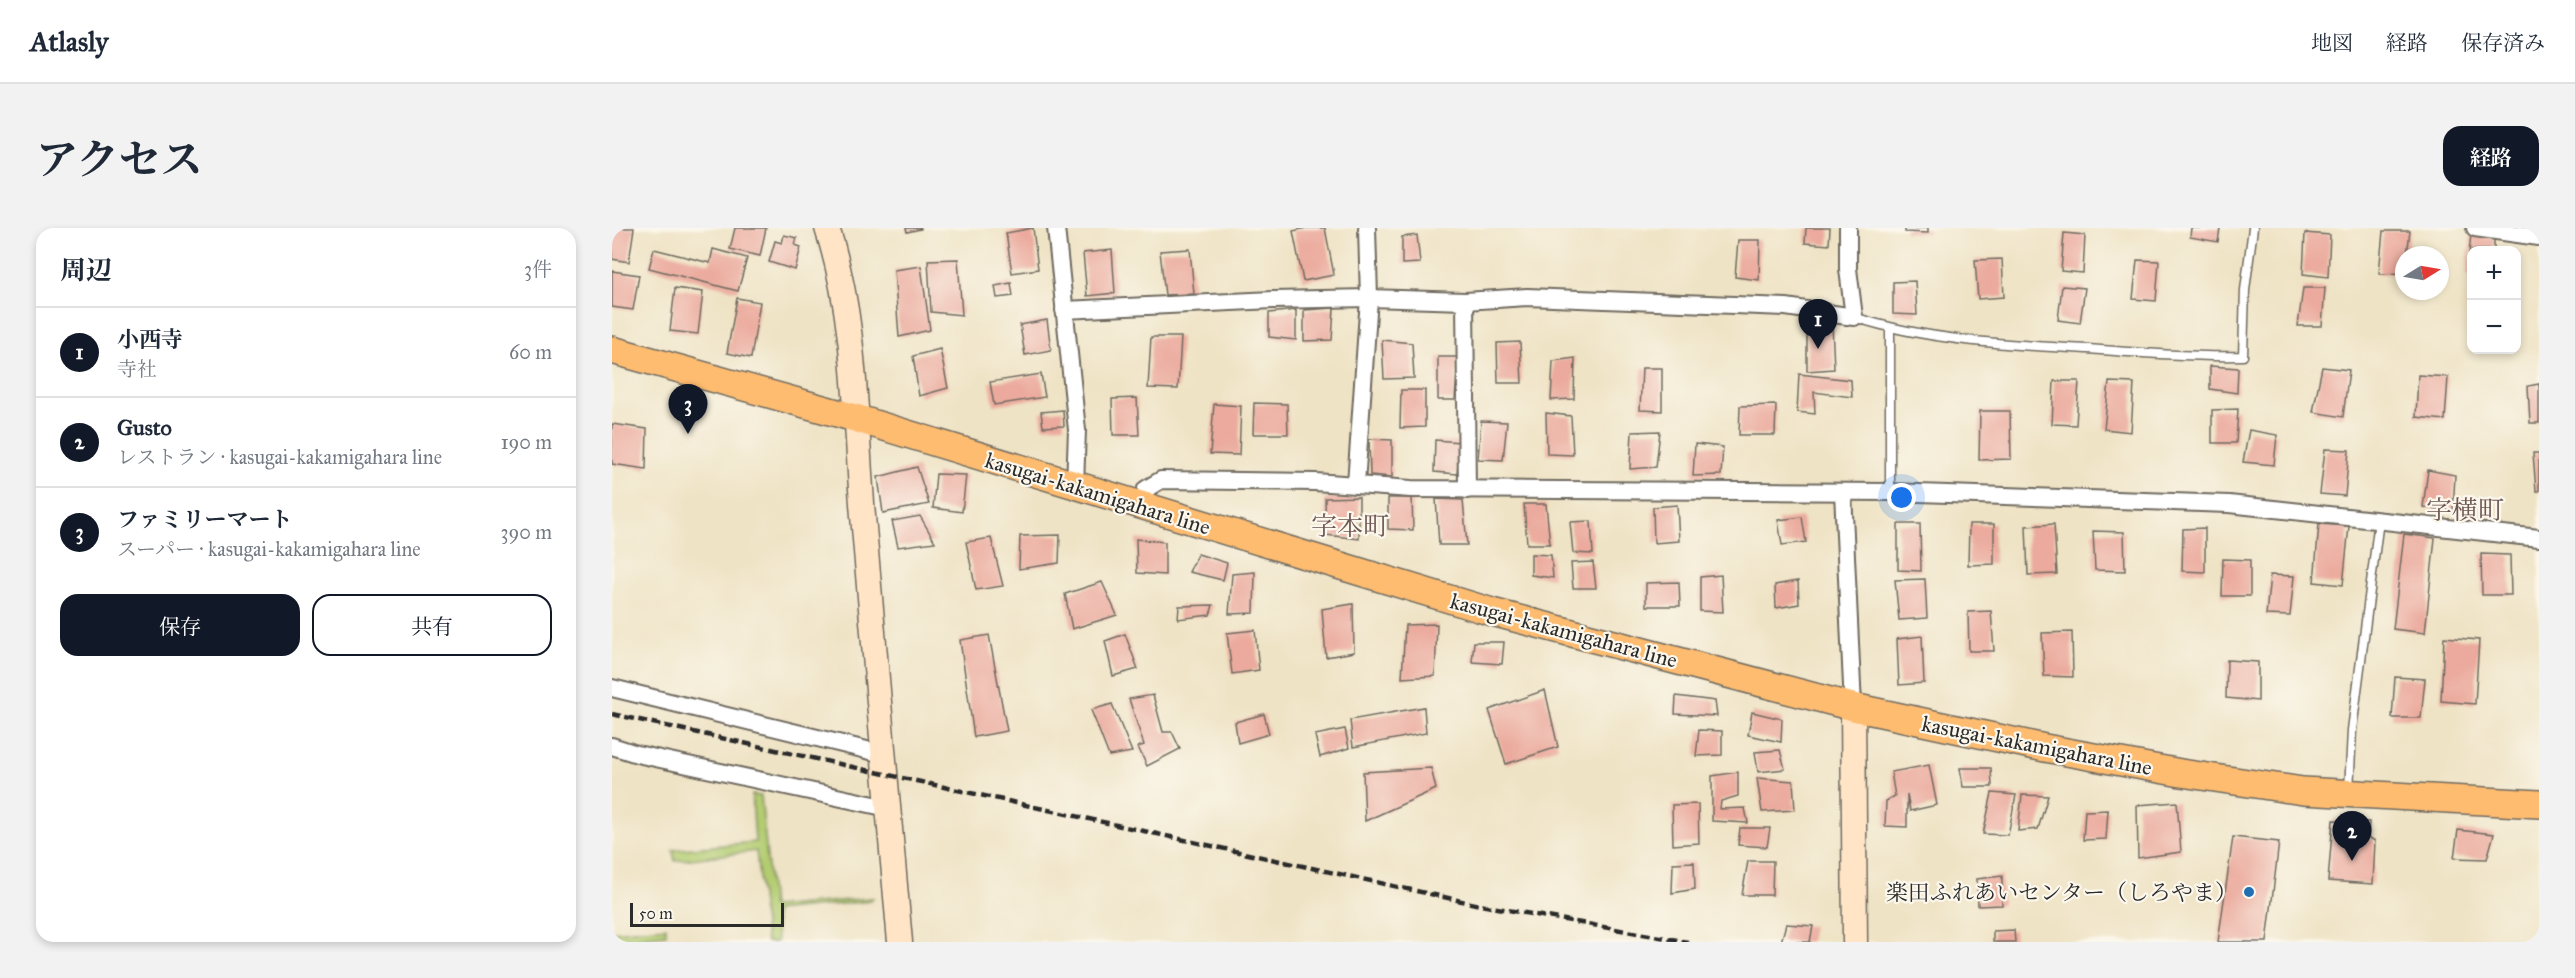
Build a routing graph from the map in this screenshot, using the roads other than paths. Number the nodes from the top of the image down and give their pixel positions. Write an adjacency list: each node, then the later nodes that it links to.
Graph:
1 (827, 228): 14 (street)
2 (1056, 228): 10 (street)
3 (1367, 228): 8 (street)
4 (1848, 228): 11 (street)
5 (2253, 228): 12 (lane)
6 (2475, 228): 7 (street)
7 (2539, 237)
8 (1370, 298): 9 (street); 10 (street); 15 (street)
9 (1465, 300): 11 (street); 17 (street)
10 (1064, 310): 16 (street)
11 (1854, 317): 12 (lane)
12 (1890, 328): 19 (lane)
13 (612, 350): 14 (main road, kasugai-kakamigahara line)
14 (855, 418): 16 (main road, kasugai-kakamigahara line); 26 (street)
15 (1356, 483): 17 (street); 20 (street)
16 (1075, 486): 20 (main road, kasugai-kakamigahara line)
17 (1467, 490): 18 (street)
18 (1843, 492): 19 (street); 24 (street)
19 (1890, 492): 21 (street)
20 (1144, 507): 24 (main road, kasugai-kakamigahara line)
21 (2379, 520): 22 (street); 27 (lane)
22 (2539, 538)
23 (612, 688): 26 (street)
24 (1853, 707): 27 (main road, kasugai-kakamigahara line); 31 (street)
25 (612, 746): 29 (street)
26 (883, 754): 29 (street)
27 (2349, 794): 28 (main road, kasugai-kakamigahara line)
28 (2539, 804)
29 (888, 808): 30 (street)
30 (900, 942)
31 (1855, 942)

